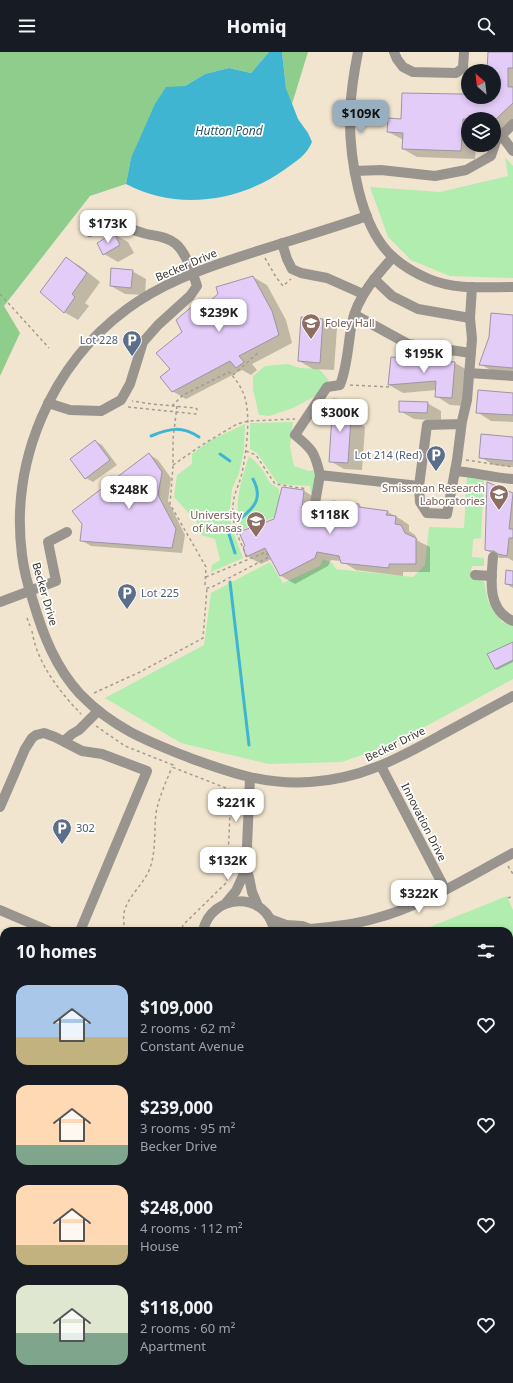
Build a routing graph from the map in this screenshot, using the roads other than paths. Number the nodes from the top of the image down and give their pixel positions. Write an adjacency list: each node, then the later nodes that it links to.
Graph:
1 (358, 52): 8 (street)
2 (394, 52): 3 (street)
3 (464, 52)
4 (513, 124): 5 (street)
5 (501, 135): 6 (street)
6 (513, 151)
7 (492, 152): 8 (street)
8 (355, 171): 9 (street)
9 (367, 216): 11 (street, Becker Drive); 12 (street)
10 (90, 232): 13 (street)
11 (282, 243): 13 (street, Becker Drive); 17 (street)
12 (393, 257): 14 (street); 15 (street)
13 (193, 273): 23 (street, Becker Drive); 23 (street)
14 (374, 279): 17 (street); 19 (street)
15 (472, 287): 16 (street); 19 (street)
16 (513, 287)
17 (363, 294): 18 (street)
18 (355, 315): 20 (street); 26 (street)
19 (470, 318): 20 (street)
20 (471, 353): 21 (street)
21 (469, 373): 22 (street); 24 (street)
22 (513, 376)
23 (48, 403): 34 (street, Becker Drive)
24 (461, 424): 25 (street); 28 (street)
25 (455, 471): 27 (street); 28 (street)
26 (320, 475): 28 (street); 29 (street)
27 (513, 479)
28 (419, 486)
29 (314, 509)
30 (66, 532): 34 (street)
31 (494, 558): 33 (street)
32 (475, 575): 33 (street)
33 (492, 576): 36 (street)
34 (30, 591): 35 (street); 38 (street, Becker Drive)
35 (0, 602)
36 (513, 621)
37 (513, 696): 40 (street, Becker Drive)
38 (94, 704): 39 (street); 41 (street, Becker Drive)
39 (64, 741): 42 (street); 51 (street)
40 (381, 766): 41 (street, Becker Drive); 45 (street, Innovation Drive)
41 (250, 778): 44 (street)
42 (0, 807)
43 (513, 853): 45 (street)
44 (246, 870): 46 (street); 47 (street)
45 (445, 889): 55 (street)
46 (226, 903): 47 (street); 52 (street)
47 (258, 906): 49 (street)
48 (0, 910): 50 (street)
49 (270, 919): 53 (street); 54 (street)
50 (40, 927)
51 (82, 927)
52 (203, 927)
53 (273, 927)
54 (304, 927)
55 (328, 927)

